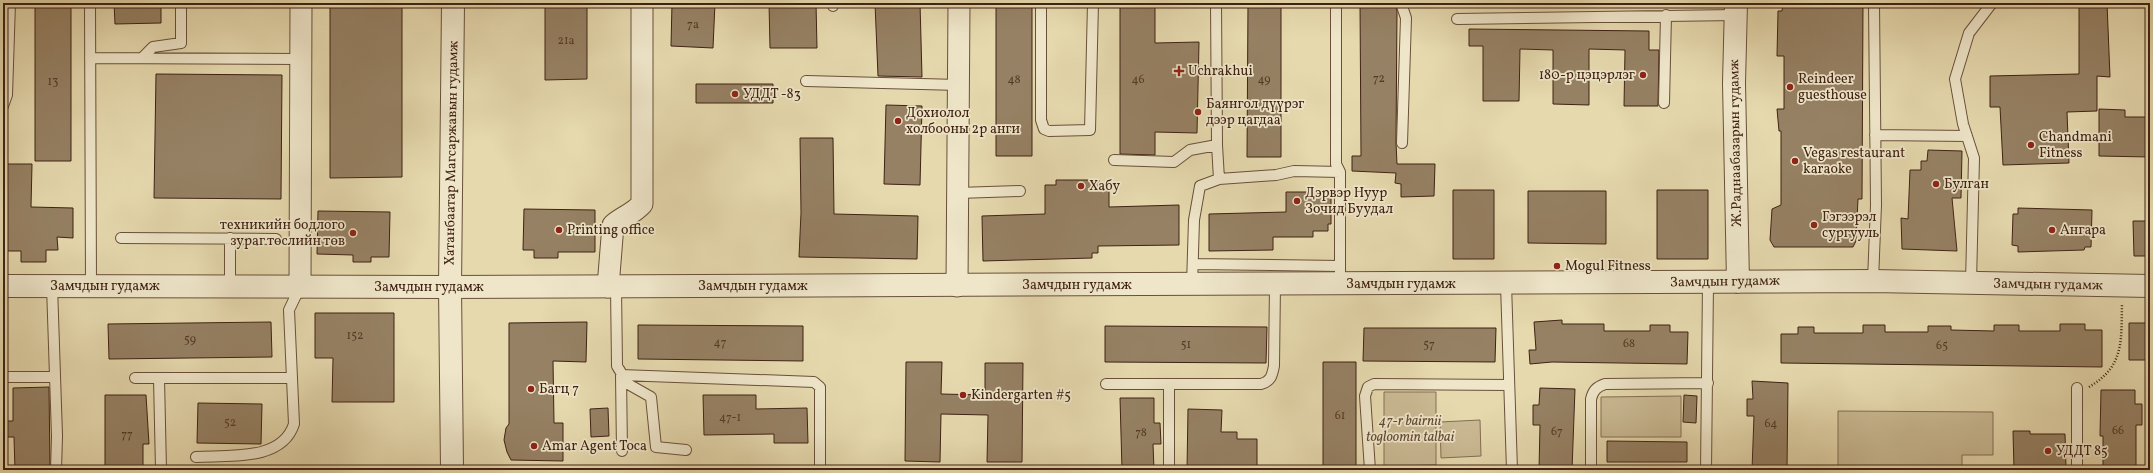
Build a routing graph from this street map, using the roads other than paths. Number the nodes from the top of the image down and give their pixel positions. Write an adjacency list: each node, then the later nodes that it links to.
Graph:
1 (10, 3): 24 (lane)
2 (90, 3): 18 (lane)
3 (181, 3): 19 (lane)
4 (301, 3): 20 (street)
5 (453, 3): 52 (street, Хатанбаатар Магсаржавын гудамж)
6 (642, 3): 53 (street)
7 (959, 3): 22 (street)
8 (1041, 3): 9 (lane)
9 (1093, 3)
10 (1216, 3): 28 (lane)
11 (1336, 3): 30 (lane)
12 (1400, 3): 27 (lane)
13 (1874, 3): 25 (lane)
14 (1992, 3): 26 (lane)
15 (1736, 9): 16 (lane); 40 (street, Ж.Раднаабазарын гудамж)
16 (1666, 15): 17 (lane); 23 (lane)
17 (1457, 19)
18 (90, 58): 19 (lane); 49 (lane)
19 (142, 58): 20 (lane)
20 (301, 59): 51 (street)
21 (806, 81): 22 (lane)
22 (959, 85): 33 (street)
23 (1664, 103)
24 (3, 106)
25 (1876, 135): 26 (lane); 39 (lane)
26 (1967, 136): 42 (lane)
27 (1402, 143)
28 (1217, 145): 29 (lane); 31 (lane)
29 (1114, 160)
30 (1340, 172): 31 (lane); 38 (lane)
31 (1219, 179): 37 (lane)
32 (1020, 192): 33 (lane)
33 (958, 193): 47 (street)
34 (122, 238): 35 (lane)
35 (230, 238): 36 (lane); 50 (lane)
36 (276, 239)
37 (1193, 275): 38 (lane); 43 (street, Замчдын гудамж); 47 (street, Замчдын гудамж)
38 (1340, 275): 43 (street, Замчдын гудамж); 44 (street, Замчдын гудамж)
39 (1873, 281): 40 (street, Замчдын гудамж); 42 (street, Замчдын гудамж)
40 (1738, 282): 41 (street, Замчдын гудамж)
41 (1708, 283): 44 (street, Замчдын гудамж); 60 (lane)
42 (1971, 283): 48 (street, Замчдын гудамж)
43 (1275, 284): 62 (lane)
44 (1506, 284): 63 (lane)
45 (3, 286): 46 (street, Замчдын гудамж)
46 (52, 286): 49 (street, Замчдын гудамж); 56 (lane)
47 (957, 286): 53 (street, Замчдын гудамж)
48 (2150, 286)
49 (91, 287): 50 (street, Замчдын гудамж)
50 (230, 287): 51 (street, Замчдын гудамж)
51 (300, 287): 52 (street, Замчдын гудамж); 59 (lane)
52 (450, 287): 53 (street, Замчдын гудамж); 70 (street, Хатанбаатар Магсаржавын гудамж)
53 (612, 287): 54 (lane)
54 (621, 375): 65 (lane); 66 (lane); 71 (lane)
55 (3, 377): 56 (lane)
56 (55, 377): 68 (lane)
57 (135, 378): 58 (lane)
58 (159, 378): 59 (lane); 69 (lane)
59 (291, 378): 67 (lane)
60 (1708, 383): 75 (lane); 76 (lane)
61 (1106, 384): 62 (lane)
62 (1168, 384): 72 (lane)
63 (1509, 385): 73 (lane); 74 (lane)
64 (2077, 388): 77 (lane)
65 (686, 450)
66 (622, 451)
67 (196, 457)
68 (56, 470)
69 (161, 470)
70 (452, 470)
71 (820, 470)
72 (1169, 470)
73 (1370, 470)
74 (1512, 470)
75 (1591, 470)
76 (1706, 470)
77 (2077, 470)

